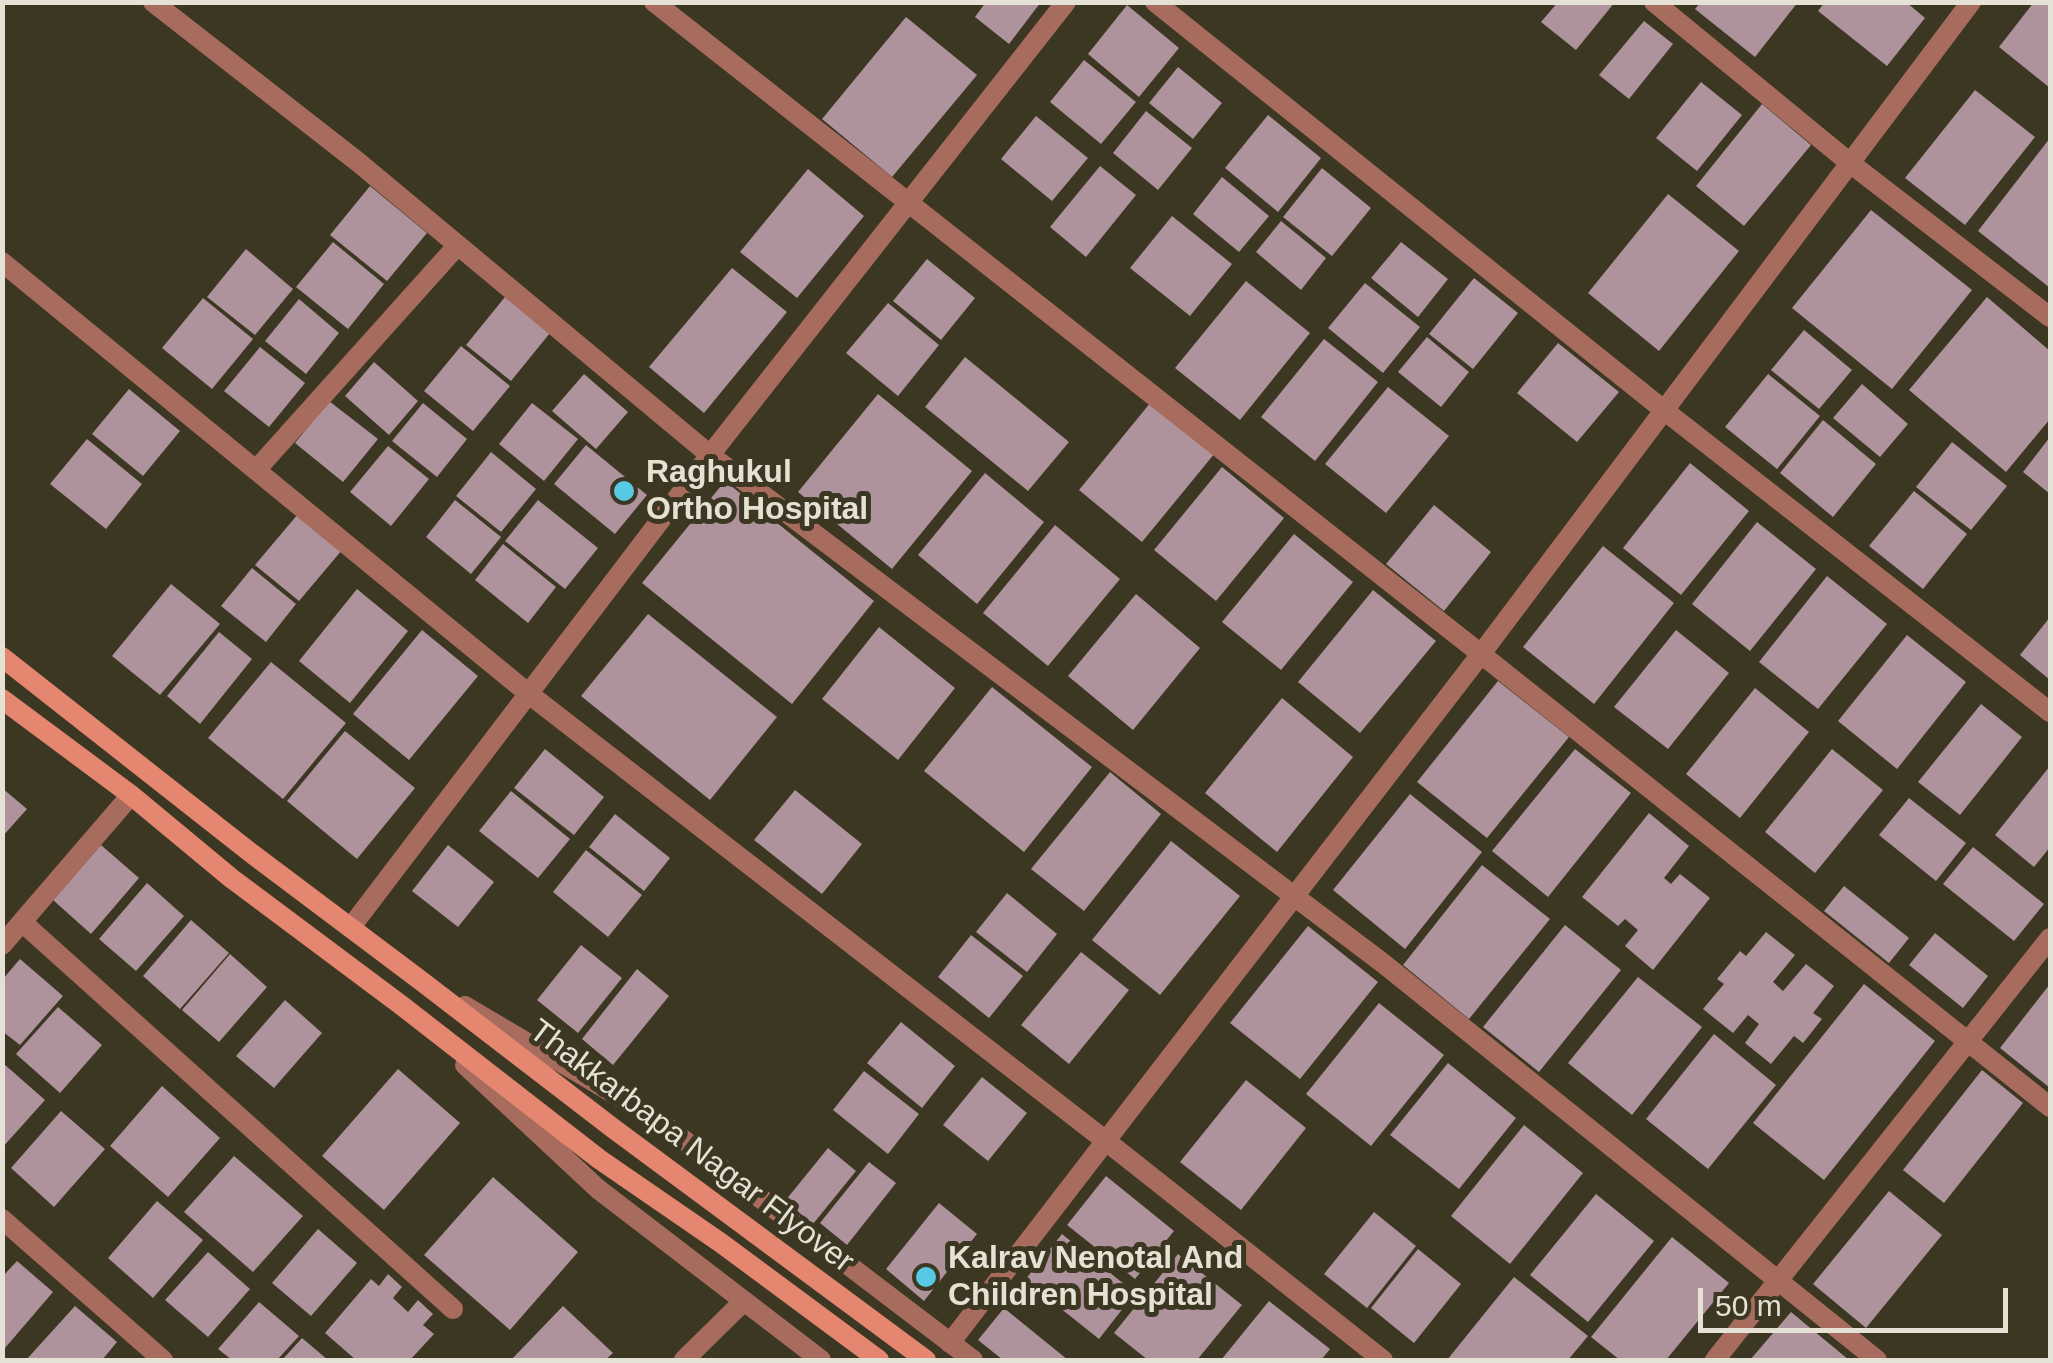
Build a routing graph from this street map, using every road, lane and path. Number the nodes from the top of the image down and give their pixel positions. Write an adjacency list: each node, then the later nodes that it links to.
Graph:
1 (154, 2): 9 (street)
2 (654, 2): 8 (street)
3 (1066, 2): 8 (street)
4 (1155, 2): 12 (street)
5 (1654, 2): 7 (street)
6 (1971, 2): 7 (street)
7 (1850, 162): 11 (street); 12 (street)
8 (908, 204): 13 (street); 15 (street)
9 (457, 246): 13 (street); 14 (street)
10 (2, 262): 14 (street)
11 (2050, 317)
12 (1664, 411): 15 (street); 19 (street)
13 (710, 455): 17 (street); 21 (street)
14 (256, 470): 17 (street)
15 (1482, 654): 21 (street); 28 (street)
16 (2, 656): 23 (main road, Thakkarbapa Nagar Flyover)
17 (528, 694): 23 (street); 30 (street)
18 (2, 699): 20 (main road, Thakkarbapa Nagar Flyover)
19 (2050, 712)
20 (131, 795): 22 (street); 27 (main road, Thakkarbapa Nagar Flyover)
21 (1295, 897): 30 (street); 32 (street)
22 (22, 922): 25 (street); 34 (street)
23 (350, 928): 26 (main road, Thakkarbapa Nagar Flyover)
24 (2050, 938): 28 (street)
25 (2, 945)
26 (420, 980): 35 (street); 40 (main road, Thakkarbapa Nagar Flyover)
27 (401, 1005): 33 (street); 39 (main road, Thakkarbapa Nagar Flyover)
28 (1969, 1040): 29 (street); 32 (street)
29 (2050, 1107)
30 (1106, 1141): 35 (street); 42 (street)
31 (2, 1220): 36 (street)
32 (1779, 1282): 43 (street); 44 (street)
33 (744, 1301): 37 (street); 38 (street)
34 (453, 1309)
35 (950, 1343): 41 (street)
36 (163, 1360)
37 (684, 1360)
38 (821, 1360)
39 (879, 1360)
40 (926, 1360)
41 (973, 1360)
42 (1382, 1360)
43 (1715, 1360)
44 (1878, 1360)

